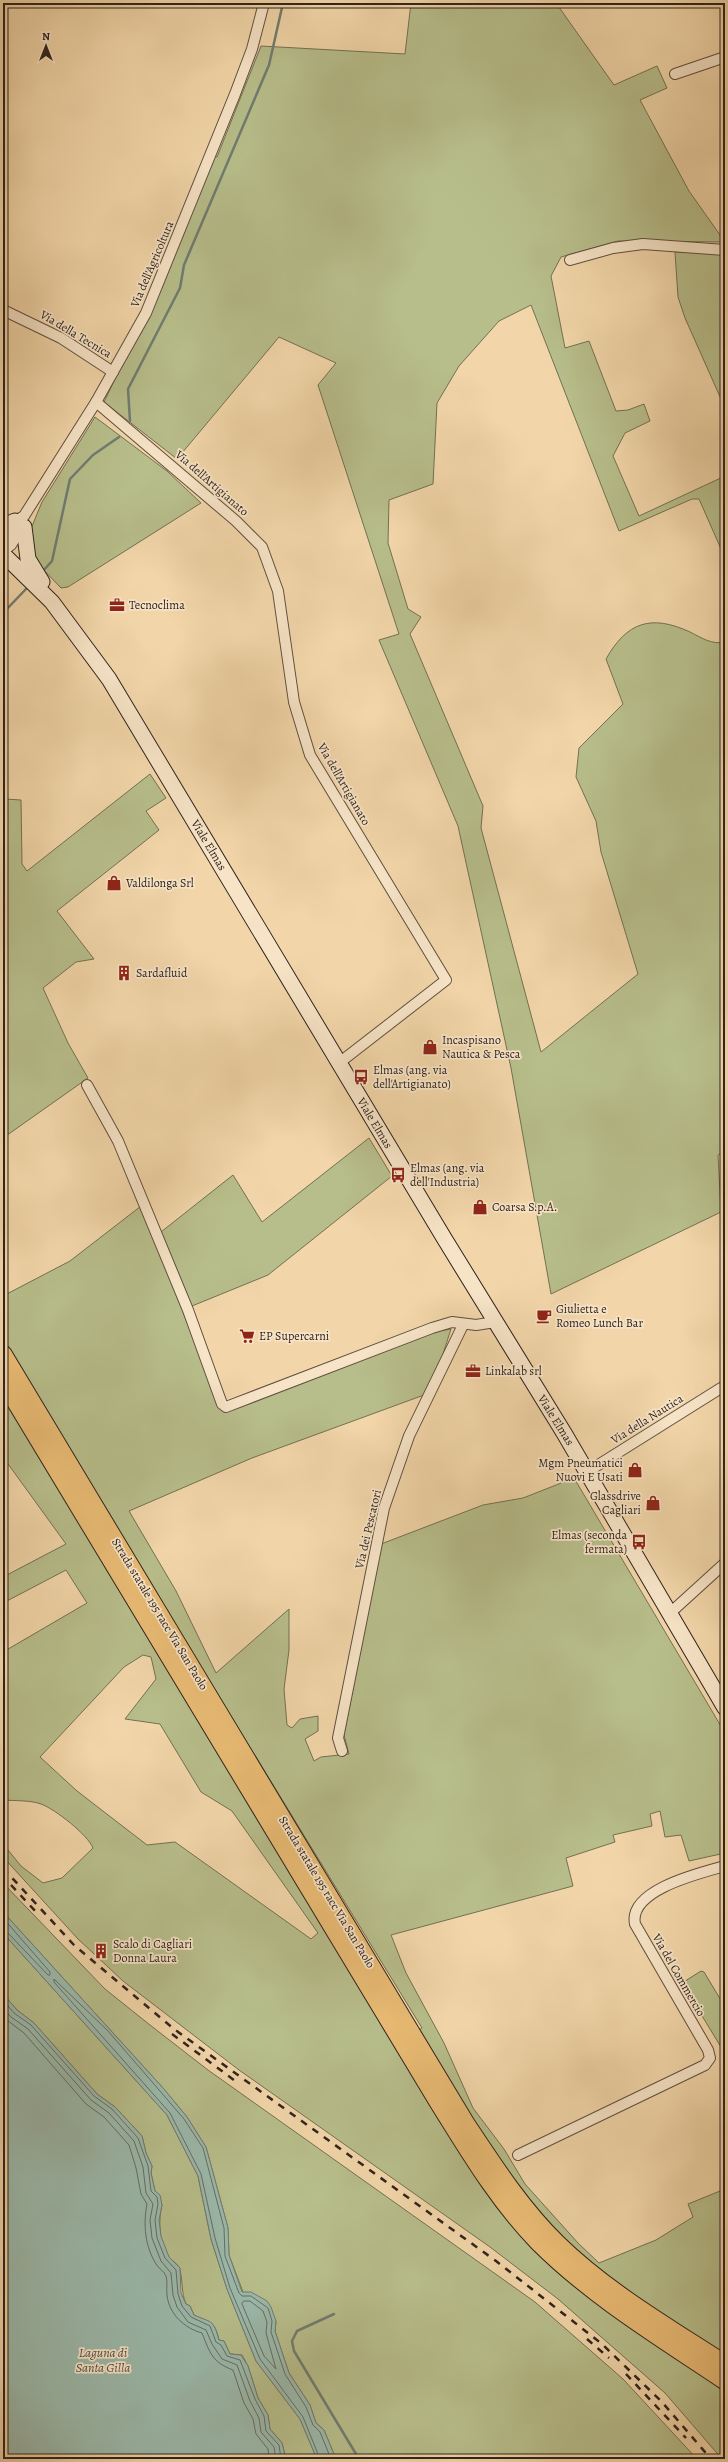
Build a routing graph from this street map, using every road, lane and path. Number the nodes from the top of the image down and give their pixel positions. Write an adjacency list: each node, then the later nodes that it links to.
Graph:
1 (264, 3): 7 (street, Via dell'Agricoltura)
2 (725, 57): 3 (street)
3 (675, 74)
4 (725, 250): 5 (street)
5 (570, 260)
6 (3, 310): 7 (street, Via della Tecnica)
7 (113, 372): 8 (street, Via dell'Agricoltura)
8 (96, 402): 9 (street, Via dell'Agricoltura); 13 (street, Via dell'Artigianato)
9 (17, 523): 10 (street, Via dell'Agricoltura); 11 (street, Via dell'Agricoltura); 12 (main road)
10 (3, 546)
11 (3, 553): 12 (main road, Viale Elmas)
12 (52, 602): 13 (main road, Viale Elmas)
13 (339, 1063): 15 (main road, Viale Elmas)
14 (87, 1085): 16 (street)
15 (495, 1322): 16 (street); 20 (main road, Viale Elmas)
16 (463, 1325): 24 (street, Via dei Pescatori)
17 (3, 1354): 26 (highway, Strada statale 195 racc Via San Paolo)
18 (3, 1381): 26 (highway, Strada statale 195 racc Via San Paolo)
19 (721, 1388): 20 (street, Via della Nautica)
20 (587, 1472): 22 (main road, Viale Elmas)
21 (725, 1563): 22 (street)
22 (669, 1614): 23 (main road, Viale Elmas)
23 (725, 1708)
24 (342, 1751)
25 (725, 1866): 27 (street, Via del Commercio)
26 (407, 2038): 28 (highway, Strada statale 195 racc Via San Paolo)
27 (518, 2155)
28 (565, 2258): 29 (highway, Strada statale 195 racc Via San Paolo); 30 (highway, Strada statale 195 racc Via San Paolo)
29 (725, 2364)
30 (725, 2381)

